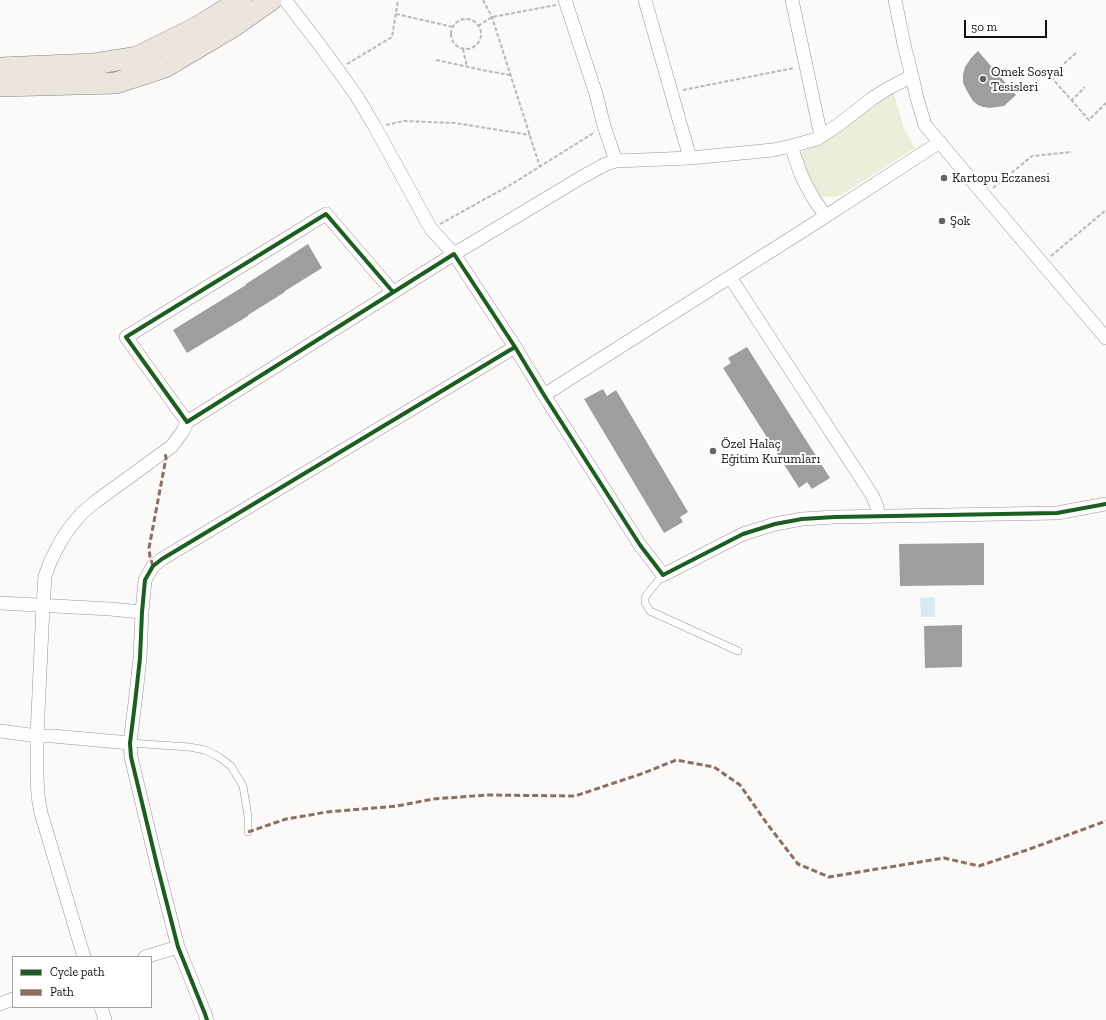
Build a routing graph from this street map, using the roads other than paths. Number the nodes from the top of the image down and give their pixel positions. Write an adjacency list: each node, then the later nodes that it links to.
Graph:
1 (241, 0): 8 (main road)
2 (272, 0): 10 (main road)
3 (285, 0): 17 (street)
4 (645, 0): 14 (street)
5 (792, 0): 11 (street)
6 (895, 0): 9 (street)
7 (565, 1): 15 (street)
8 (0, 68)
9 (912, 76): 11 (street); 12 (street)
10 (0, 86)
11 (822, 136): 13 (street)
12 (940, 142): 16 (street); 20 (street)
13 (791, 146): 14 (street); 16 (street)
14 (690, 158): 15 (street)
15 (616, 161): 17 (street)
16 (826, 216): 18 (street)
17 (454, 254): 19 (street); 21 (street)
18 (730, 277): 22 (street); 25 (street)
19 (393, 292): 23 (street); 23 (street)
20 (1106, 338)
21 (515, 347): 22 (street); 29 (street)
22 (544, 395): 26 (street)
23 (187, 422): 28 (street)
24 (1106, 504): 25 (street)
25 (878, 516): 26 (street)
26 (663, 575): 30 (lane)
27 (0, 603): 28 (street)
28 (43, 605): 29 (street); 32 (street)
29 (142, 612): 33 (street)
30 (738, 651)
31 (0, 731): 32 (street)
32 (37, 736): 33 (street); 36 (street)
33 (130, 743): 34 (lane); 35 (street)
34 (248, 832)
35 (178, 947): 37 (street); 42 (street)
36 (84, 956)
37 (148, 956)
38 (12, 999): 39 (street)
39 (0, 1004)
40 (100, 1008): 41 (street)
41 (105, 1020)
42 (207, 1020)

